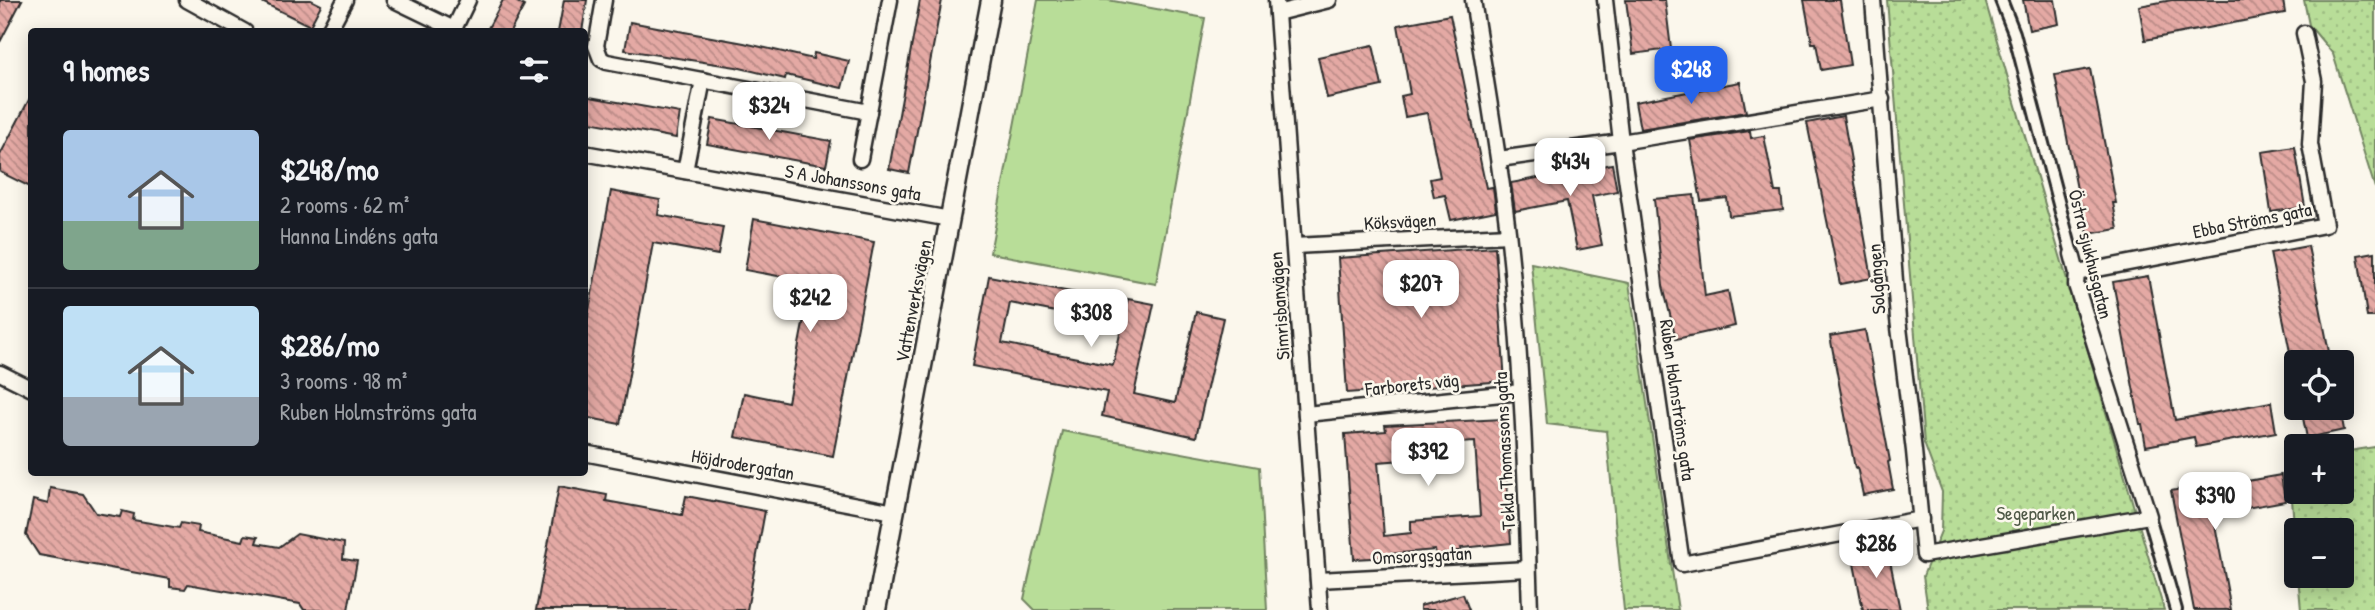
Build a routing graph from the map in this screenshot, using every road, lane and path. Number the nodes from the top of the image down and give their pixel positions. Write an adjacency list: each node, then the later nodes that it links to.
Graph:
1 (187, 0): 14 (street)
2 (345, 0): 15 (street)
3 (394, 0): 16 (street)
4 (468, 0): 17 (street)
5 (604, 0): 19 (street)
6 (890, 0): 21 (street)
7 (991, 0): 27 (street, Vattenverksvägen)
8 (1329, 0): 13 (street)
9 (1473, 0): 25 (street, Tekla Thomassons gata)
10 (1605, 0): 22 (street, Ruben Holmströms gata)
11 (1873, 0): 20 (street, Solgången)
12 (2001, 0): 30 (street, Östra sjukhusgatan)
13 (1276, 7): 29 (street, Simrisbanvägen)
14 (239, 28)
15 (330, 28)
16 (452, 28)
17 (454, 28)
18 (2304, 33): 31 (street, Ebba Ströms gata)
19 (703, 80): 21 (street); 26 (street)
20 (1882, 99): 22 (street); 39 (street, Solgången)
21 (869, 112): 24 (street)
22 (1621, 142): 25 (street); 39 (street, Ruben Holmströms gata)
23 (588, 154): 26 (street, S A Johanssons gata)
24 (860, 159)
25 (1499, 159): 28 (street, Tekla Thomassons gata)
26 (685, 171): 27 (street, S A Johanssons gata)
27 (950, 219): 37 (street, Vattenverksvägen)
28 (1508, 235): 29 (street, Köksvägen); 34 (street, Tekla Thomassons gata)
29 (1294, 246): 35 (street, Simrisbanvägen)
30 (2072, 254): 31 (street, Östra sjukhusgatan)
31 (2077, 273): 38 (street, Östra sjukhusgatan)
32 (0, 373): 33 (street)
33 (28, 388)
34 (1521, 393): 35 (street, Farborets väg); 40 (street, Tekla Thomassons gata)
35 (1306, 414): 41 (street, Simrisbanvägen)
36 (588, 454): 37 (street, Höjdrodergatan)
37 (894, 512): 42 (street, Vattenverksvägen)
38 (2149, 516): 39 (street, Solgången); 45 (street)
39 (1921, 519)
40 (1528, 569): 41 (street, Omsorgsgatan); 44 (street, Tekla Thomassons gata)
41 (1318, 580): 43 (street, Simrisbanvägen)
42 (876, 610)
43 (1320, 610)
44 (1530, 610)
45 (2176, 610)

